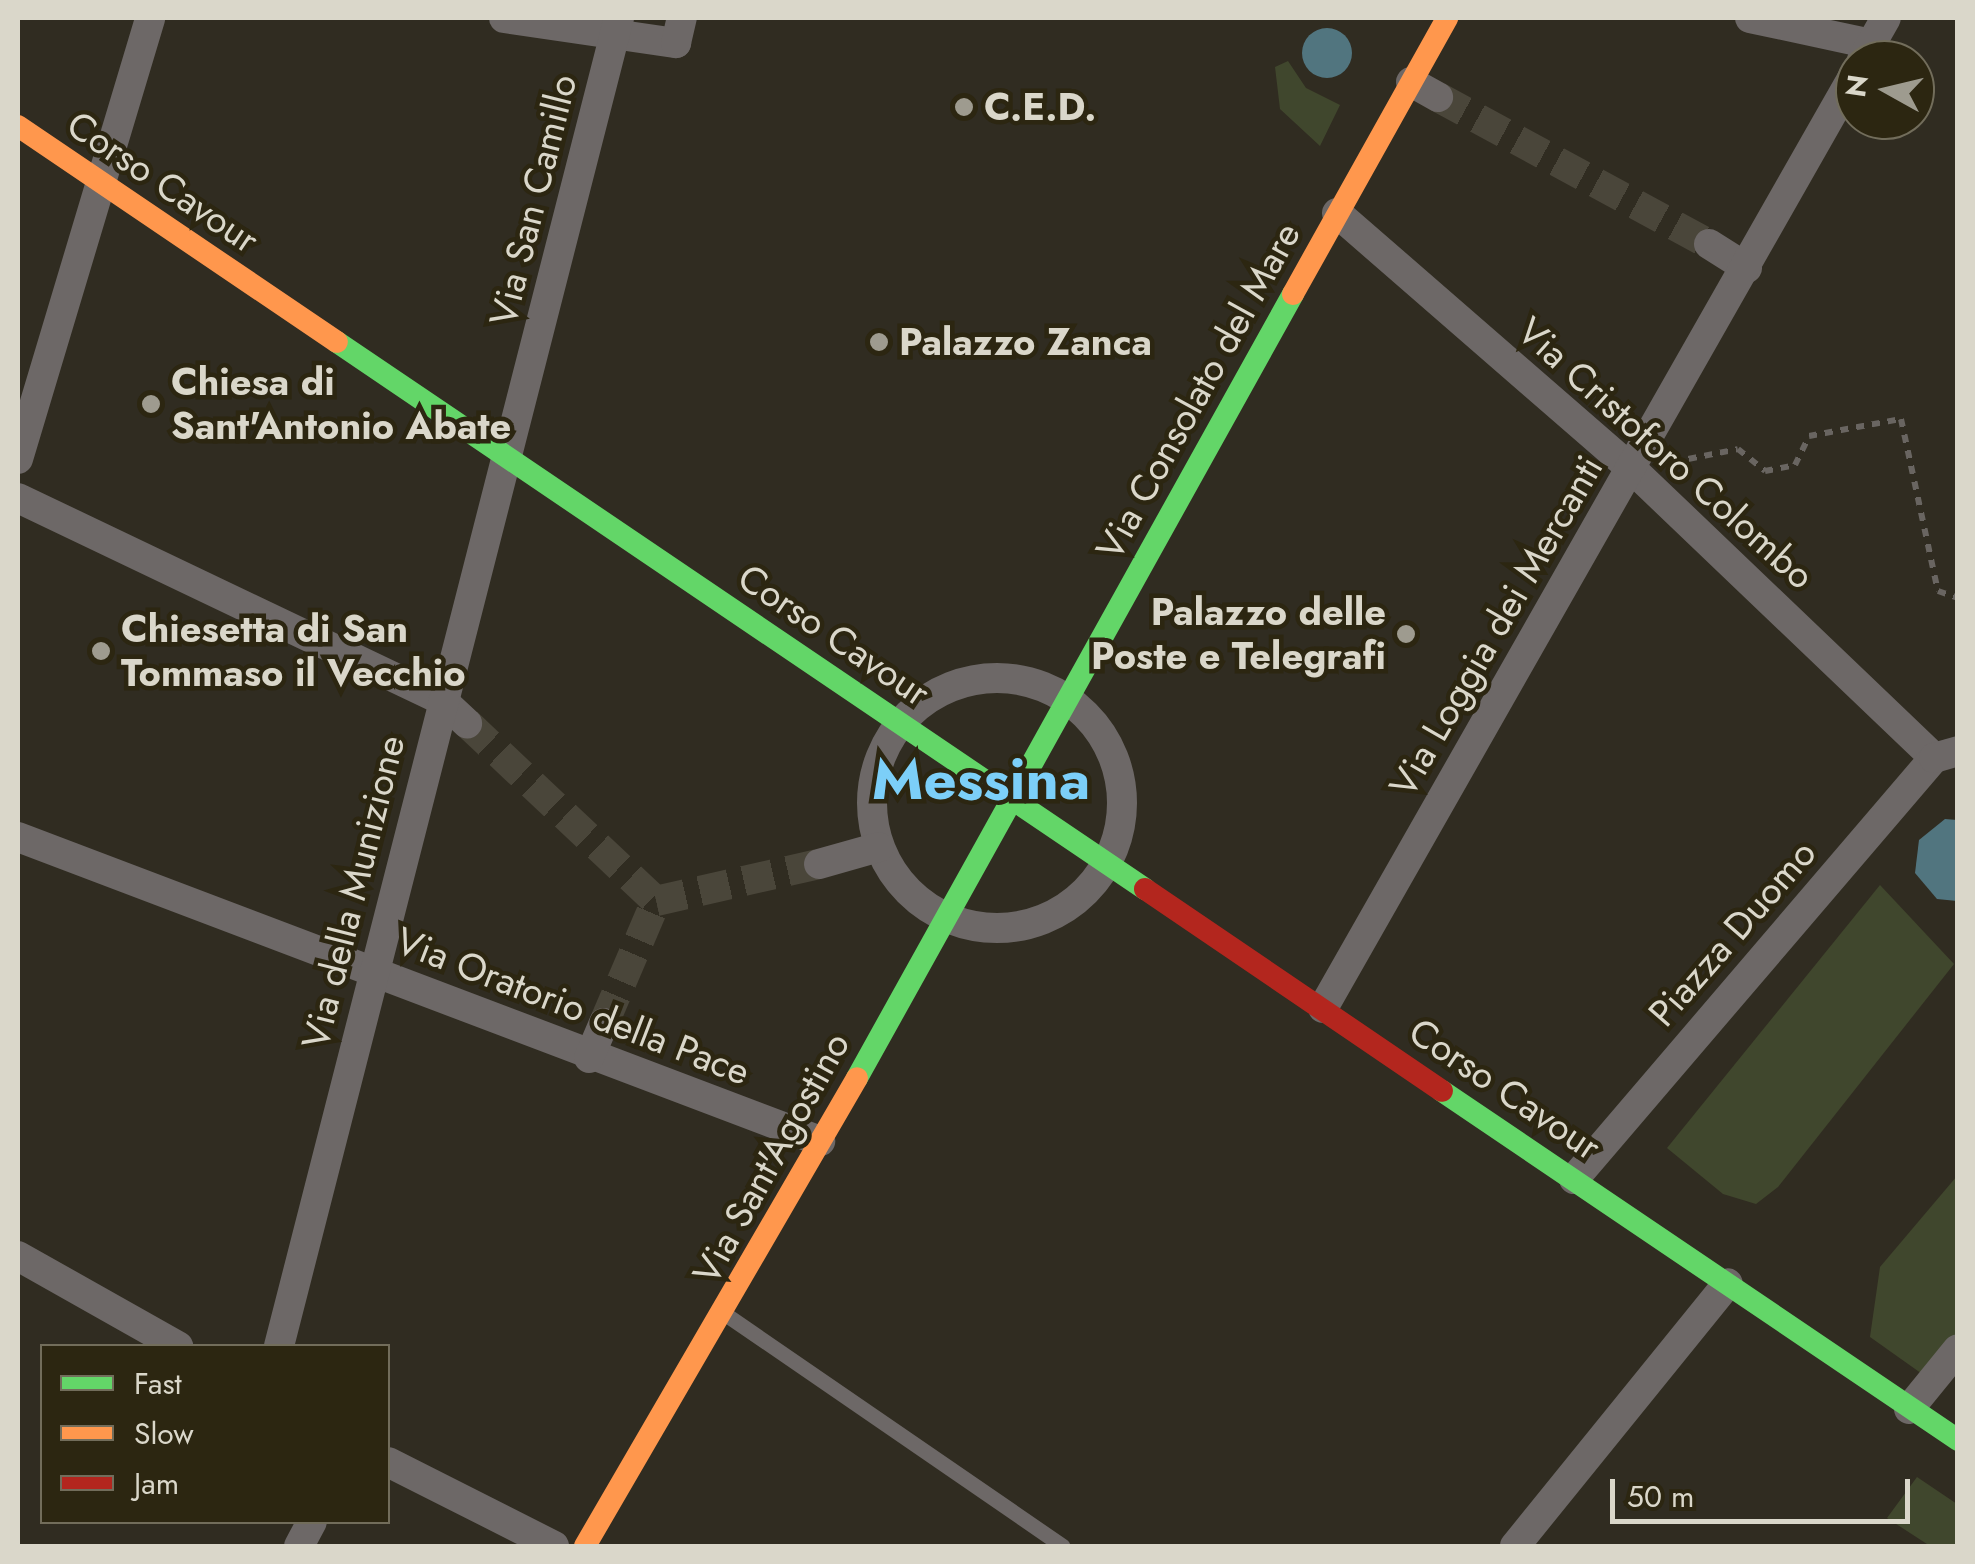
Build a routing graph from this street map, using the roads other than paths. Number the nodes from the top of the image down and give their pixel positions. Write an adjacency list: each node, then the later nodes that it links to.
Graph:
1 (150, 18): 12 (street)
2 (504, 18): 6 (street)
3 (682, 18): 6 (street)
4 (1446, 18): 8 (main road, Via Consolato del Mare)
5 (1750, 18): 7 (street)
6 (616, 28): 17 (street, Via San Camillo)
7 (1868, 40)
8 (1410, 82): 9 (street); 13 (main road, Via Consolato del Mare)
9 (1438, 97)
10 (1835, 109): 15 (street, Via Loggia dei Mercanti)
11 (18, 126): 12 (main road, Corso Cavour)
12 (102, 184): 16 (street); 17 (main road, Corso Cavour)
13 (1338, 214): 18 (street, Via Cristoforo Colombo); 20 (main road, Via Consolato del Mare)
14 (1708, 244): 15 (street)
15 (1747, 268): 18 (street, Via Loggia dei Mercanti)
16 (18, 459)
17 (510, 459): 21 (street, Via della Munizione); 22 (main road, Corso Cavour)
18 (1632, 469): 24 (street, Via Cristoforo Colombo); 32 (street, Via Loggia dei Mercanti)
19 (18, 498): 21 (street)
20 (1066, 696): 22 (street); 25 (main road, Via Consolato del Mare); 29 (street)
21 (443, 701): 23 (street); 31 (street, Via della Munizione)
22 (900, 722): 25 (main road, Corso Cavour); 27 (street)
23 (467, 724)
24 (1946, 754): 36 (street, Piazza Duomo)
25 (1011, 798): 29 (main road, Corso Cavour); 30 (main road, Via Sant'Agostino)
26 (18, 837): 31 (street, Via Oratorio della Pace)
27 (879, 847): 28 (street); 30 (street)
28 (819, 864)
29 (1107, 864): 30 (street); 32 (main road, Corso Cavour)
30 (943, 918): 35 (main road, Via Sant'Agostino)
31 (374, 974): 34 (street, Via Oratorio della Pace); 41 (street, Via della Munizione)
32 (1323, 1008): 36 (main road, Corso Cavour)
33 (604, 1023): 34 (street)
34 (590, 1058): 35 (street, Via Oratorio della Pace)
35 (820, 1141): 39 (main road, Via Sant'Agostino)
36 (1574, 1179): 38 (main road, Corso Cavour)
37 (18, 1256): 40 (street)
38 (1728, 1283): 43 (main road, Corso Cavour); 51 (street)
39 (724, 1314): 49 (main road, Via Sant'Agostino); 50 (lane)
40 (174, 1344)
41 (280, 1344)
42 (1958, 1349): 43 (street)
43 (1909, 1409): 44 (main road, Corso Cavour)
44 (1952, 1429)
45 (390, 1463): 48 (street)
46 (311, 1524): 47 (street)
47 (299, 1546)
48 (554, 1546)
49 (585, 1546)
50 (1063, 1546)
51 (1515, 1546)

